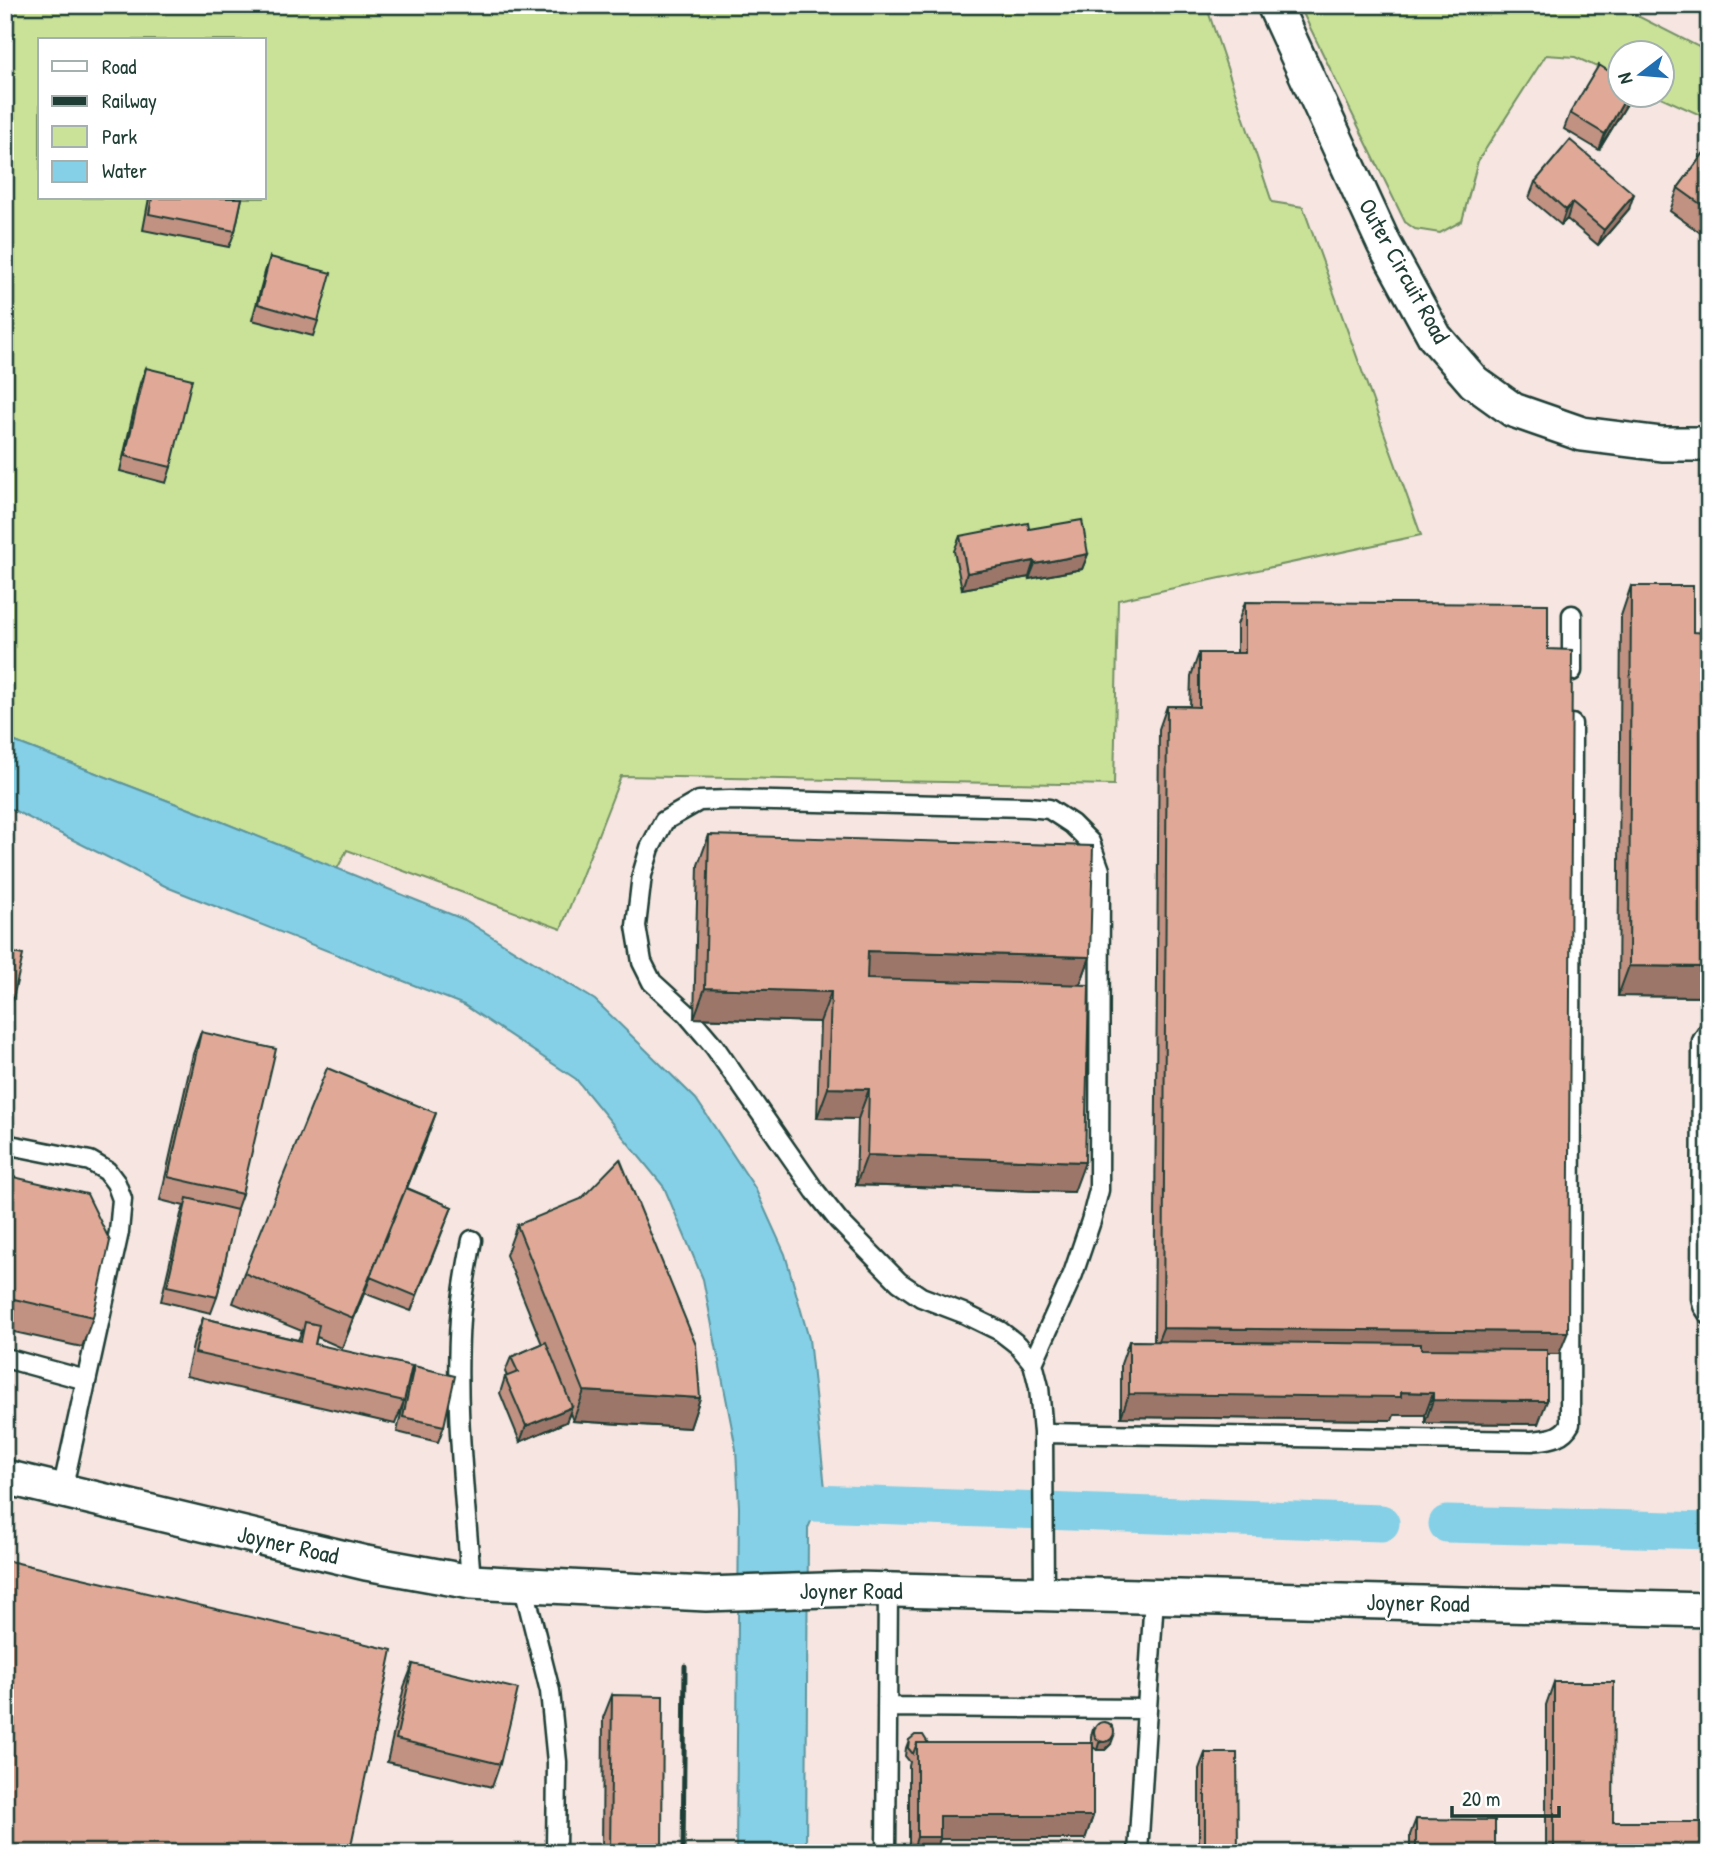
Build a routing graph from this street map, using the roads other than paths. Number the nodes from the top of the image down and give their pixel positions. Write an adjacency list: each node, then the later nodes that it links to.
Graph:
1 (1274, 5): 2 (street, Outer Circuit Road)
2 (1709, 444)
3 (1572, 615): 4 (lane)
4 (1572, 685)
5 (1572, 713): 13 (lane)
6 (1709, 1030): 9 (lane)
7 (5, 1144): 12 (lane)
8 (472, 1240): 16 (lane)
9 (1709, 1315)
10 (5, 1358): 12 (lane)
11 (1033, 1363): 11 (lane); 13 (lane)
12 (86, 1380): 15 (lane)
13 (1043, 1433): 19 (lane)
14 (5, 1478): 15 (street, Joyner Road)
15 (62, 1491): 16 (street, Joyner Road)
16 (471, 1582): 17 (street, Joyner Road)
17 (523, 1584): 18 (street, Joyner Road); 24 (lane)
18 (888, 1590): 19 (street, Joyner Road); 22 (lane)
19 (1044, 1594): 20 (street, Joyner Road)
20 (1154, 1597): 21 (street, Joyner Road); 23 (lane)
21 (1709, 1610)
22 (887, 1707): 23 (lane); 25 (lane)
23 (1147, 1709): 26 (lane)
24 (556, 1853)
25 (886, 1853)
26 (1138, 1853)

